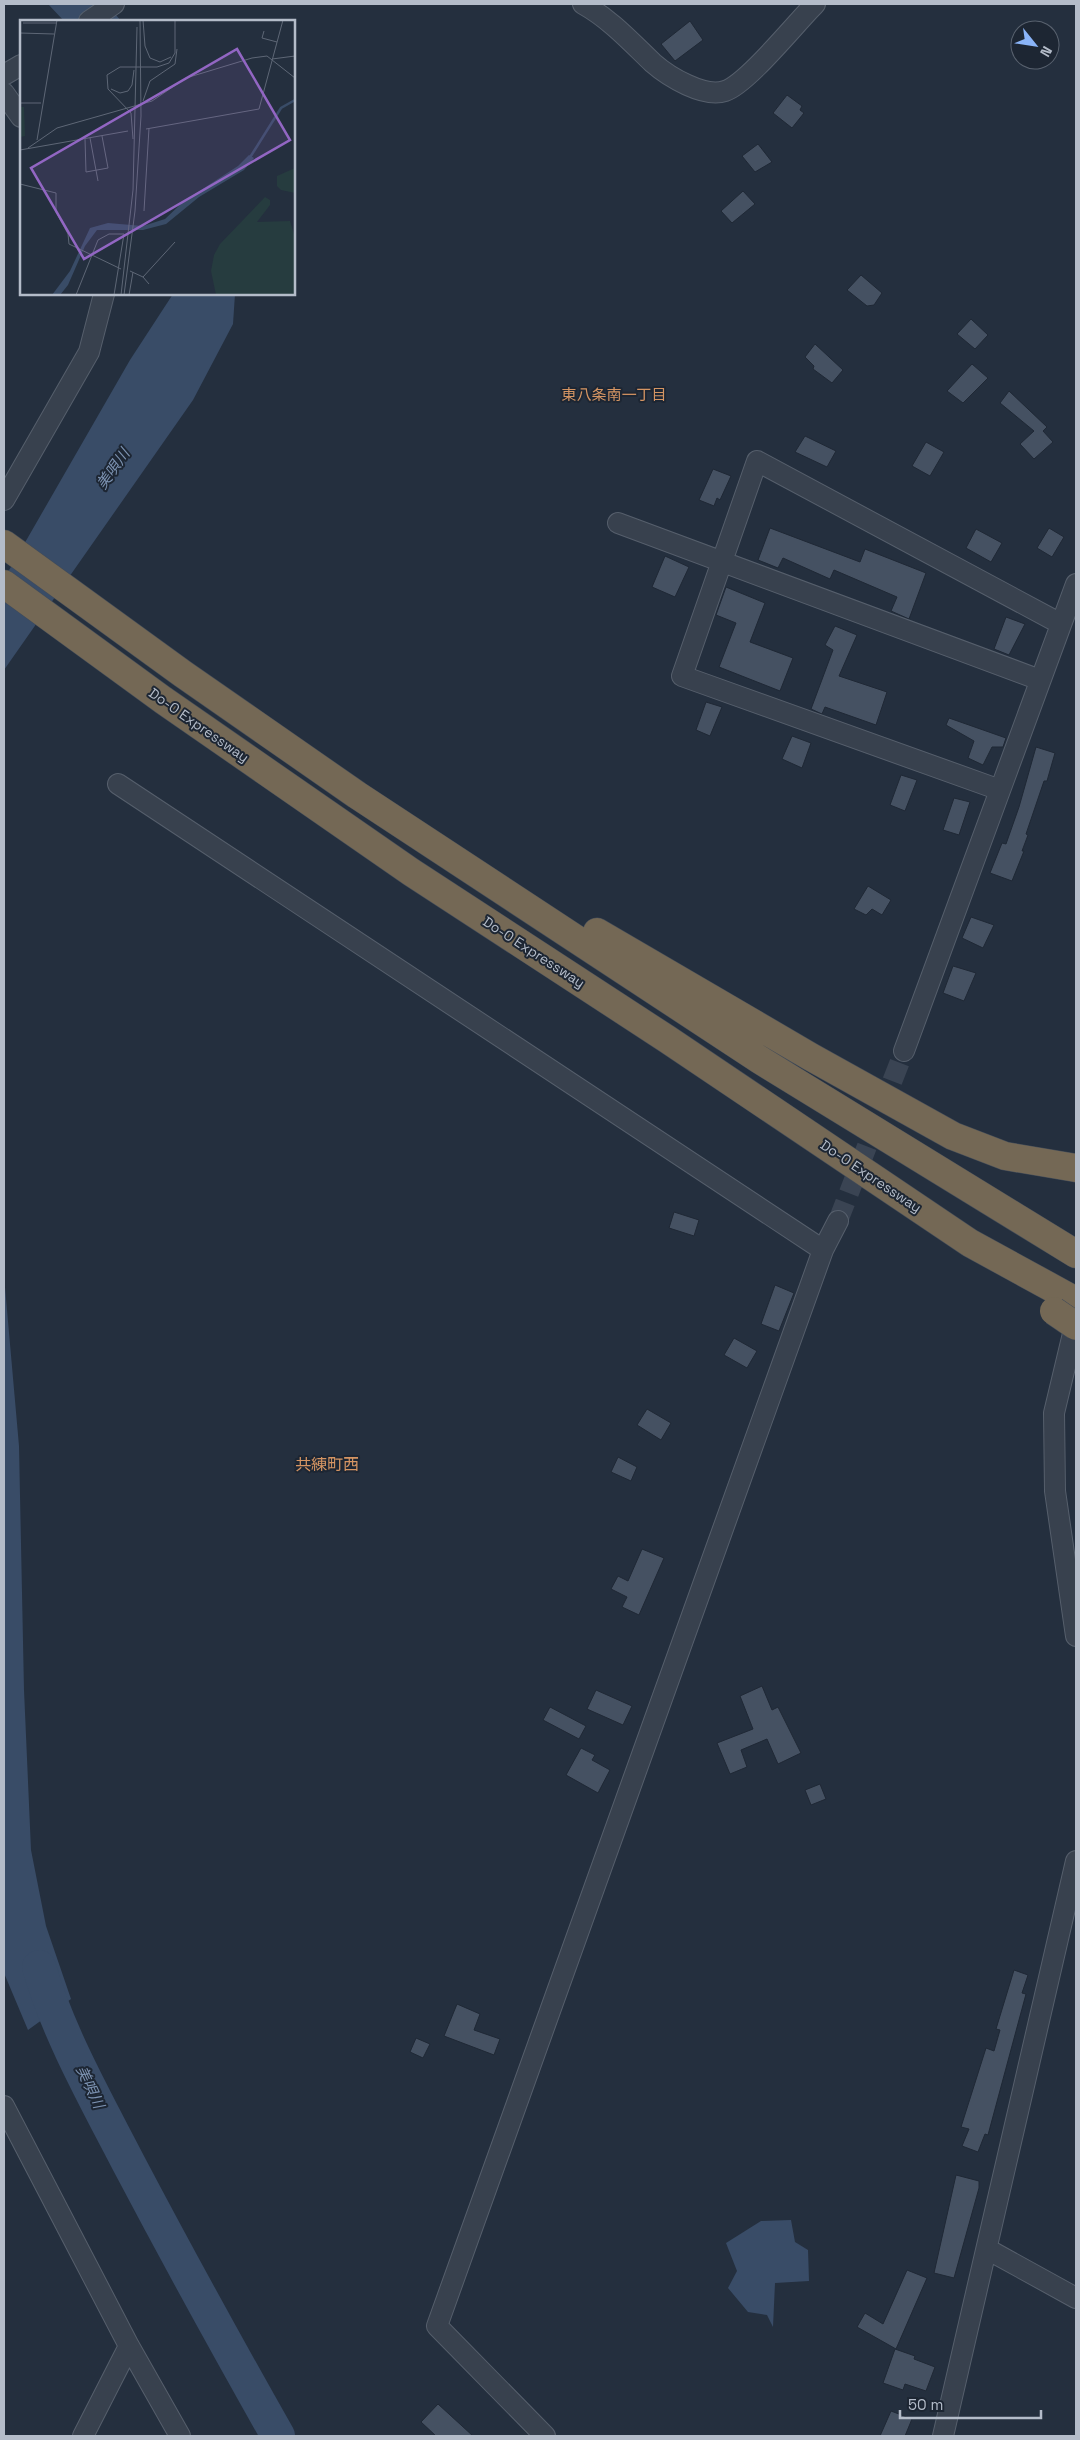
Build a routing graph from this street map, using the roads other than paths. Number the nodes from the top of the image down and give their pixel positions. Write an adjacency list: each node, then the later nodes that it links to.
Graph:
1 (114, 4): 4 (street)
2 (583, 4): 3 (street)
3 (814, 4)
4 (90, 20)
5 (20, 66): 6 (street)
6 (4, 75)
7 (4, 93): 8 (street)
8 (20, 117)
9 (104, 295): 10 (street)
10 (6, 489)
11 (618, 523): 13 (street)
12 (4, 544): 20 (highway)
13 (722, 561): 16 (street); 17 (street); 19 (street)
14 (4, 584): 26 (highway, Do-O Expressway)
15 (1076, 584): 16 (street)
16 (1061, 624): 17 (street)
17 (1040, 680): 19 (street)
18 (118, 784): 24 (street)
19 (1000, 790): 21 (street)
20 (357, 795): 22 (highway); 25 (highway)
21 (904, 1051)
22 (1076, 1168)
23 (838, 1220): 24 (street)
24 (823, 1250): 36 (street)
25 (1076, 1254)
26 (1068, 1307): 27 (highway, Do-O Expressway, bridge); 28 (street)
27 (1076, 1326)
28 (1076, 1636)
29 (1076, 1861): 31 (street)
30 (4, 2106): 33 (street)
31 (987, 2249): 32 (street); 37 (street)
32 (1076, 2298)
33 (129, 2346): 34 (street); 35 (street)
34 (83, 2436)
35 (180, 2436)
36 (545, 2436)
37 (943, 2436)

